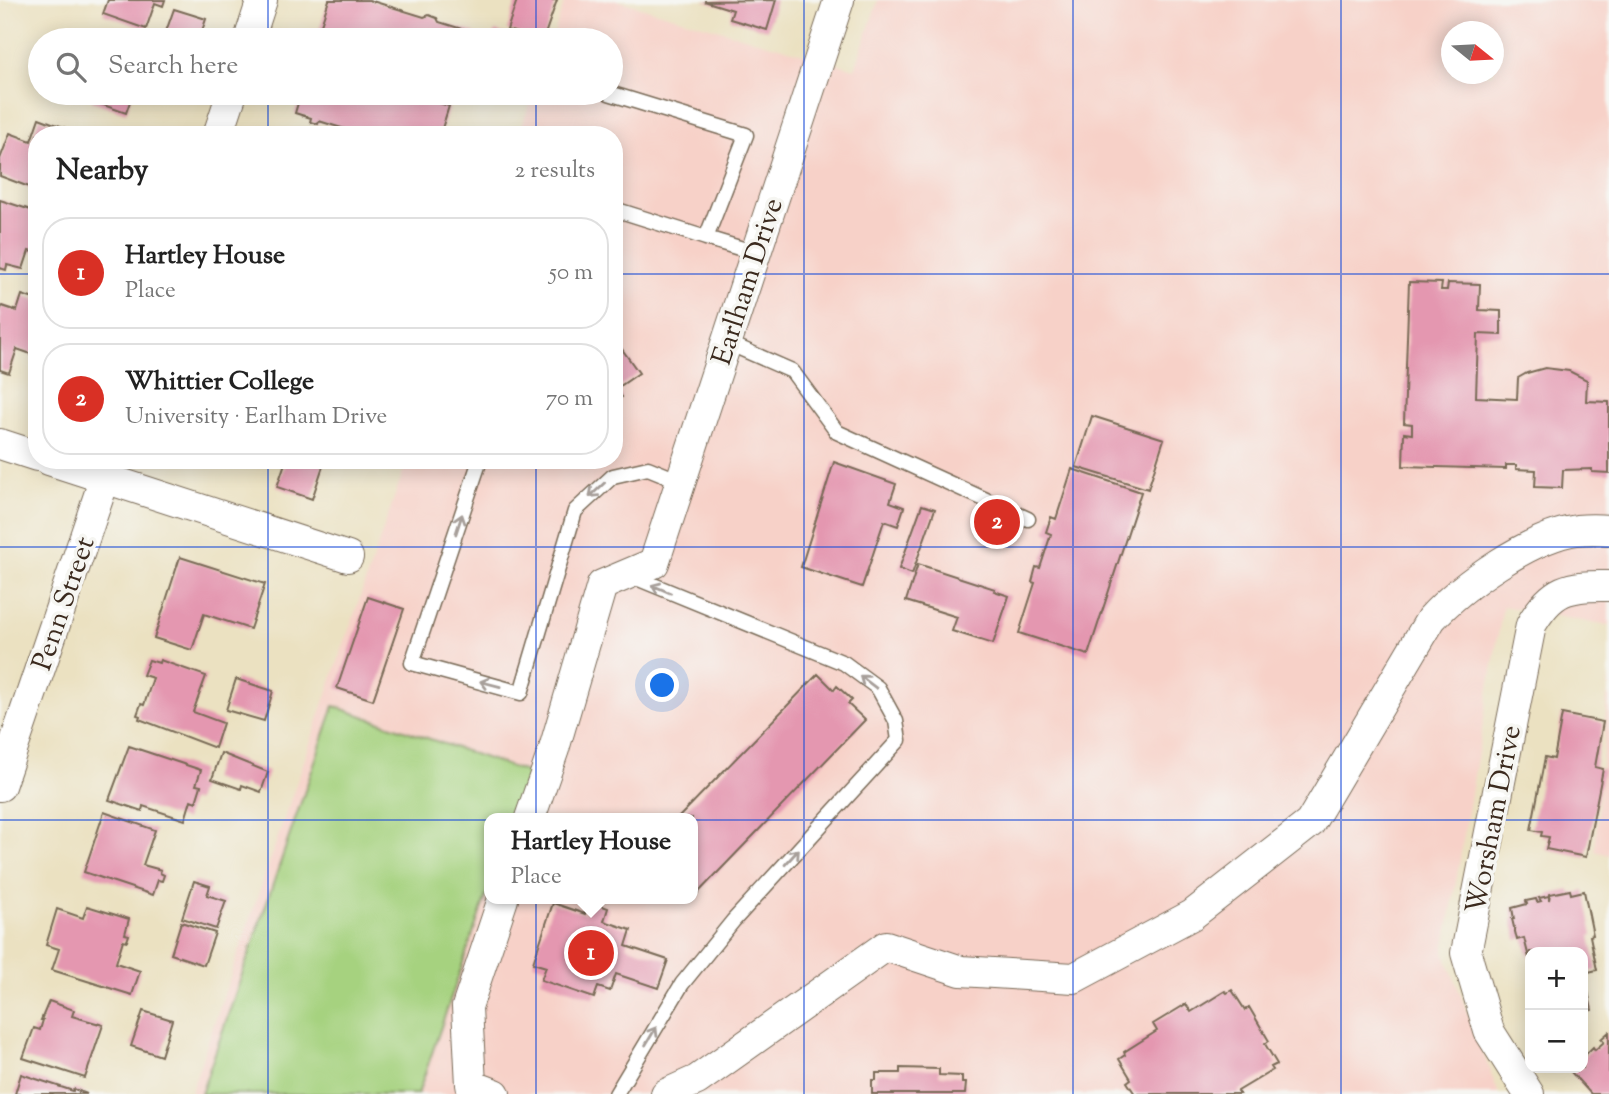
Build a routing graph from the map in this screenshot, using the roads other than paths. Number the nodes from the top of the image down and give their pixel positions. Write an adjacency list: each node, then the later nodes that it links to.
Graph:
1 (262, 0): 3 (street)
2 (839, 0): 9 (street, Earlham Drive)
3 (253, 28)
4 (623, 98): 8 (lane)
5 (228, 105): 6 (street)
6 (221, 126)
7 (623, 212): 8 (lane)
8 (706, 238): 9 (lane)
9 (756, 253): 10 (street, Earlham Drive)
10 (726, 342): 15 (street, Earlham Drive); 16 (lane)
11 (0, 444): 12 (street)
12 (28, 453)
13 (108, 469): 18 (street); 21 (street, Penn Street)
14 (477, 469): 15 (lane, one-way to 14)
15 (680, 481): 19 (street, Earlham Drive)
16 (1028, 519)
17 (1609, 530): 26 (street)
18 (348, 557)
19 (640, 569): 22 (street); 25 (lane, one-way to 19)
20 (1609, 586): 27 (street, Worsham Drive)
21 (0, 786)
22 (532, 813)
23 (501, 904): 24 (street)
24 (495, 1094)
25 (616, 1094)
26 (666, 1094)
27 (1529, 1094)

